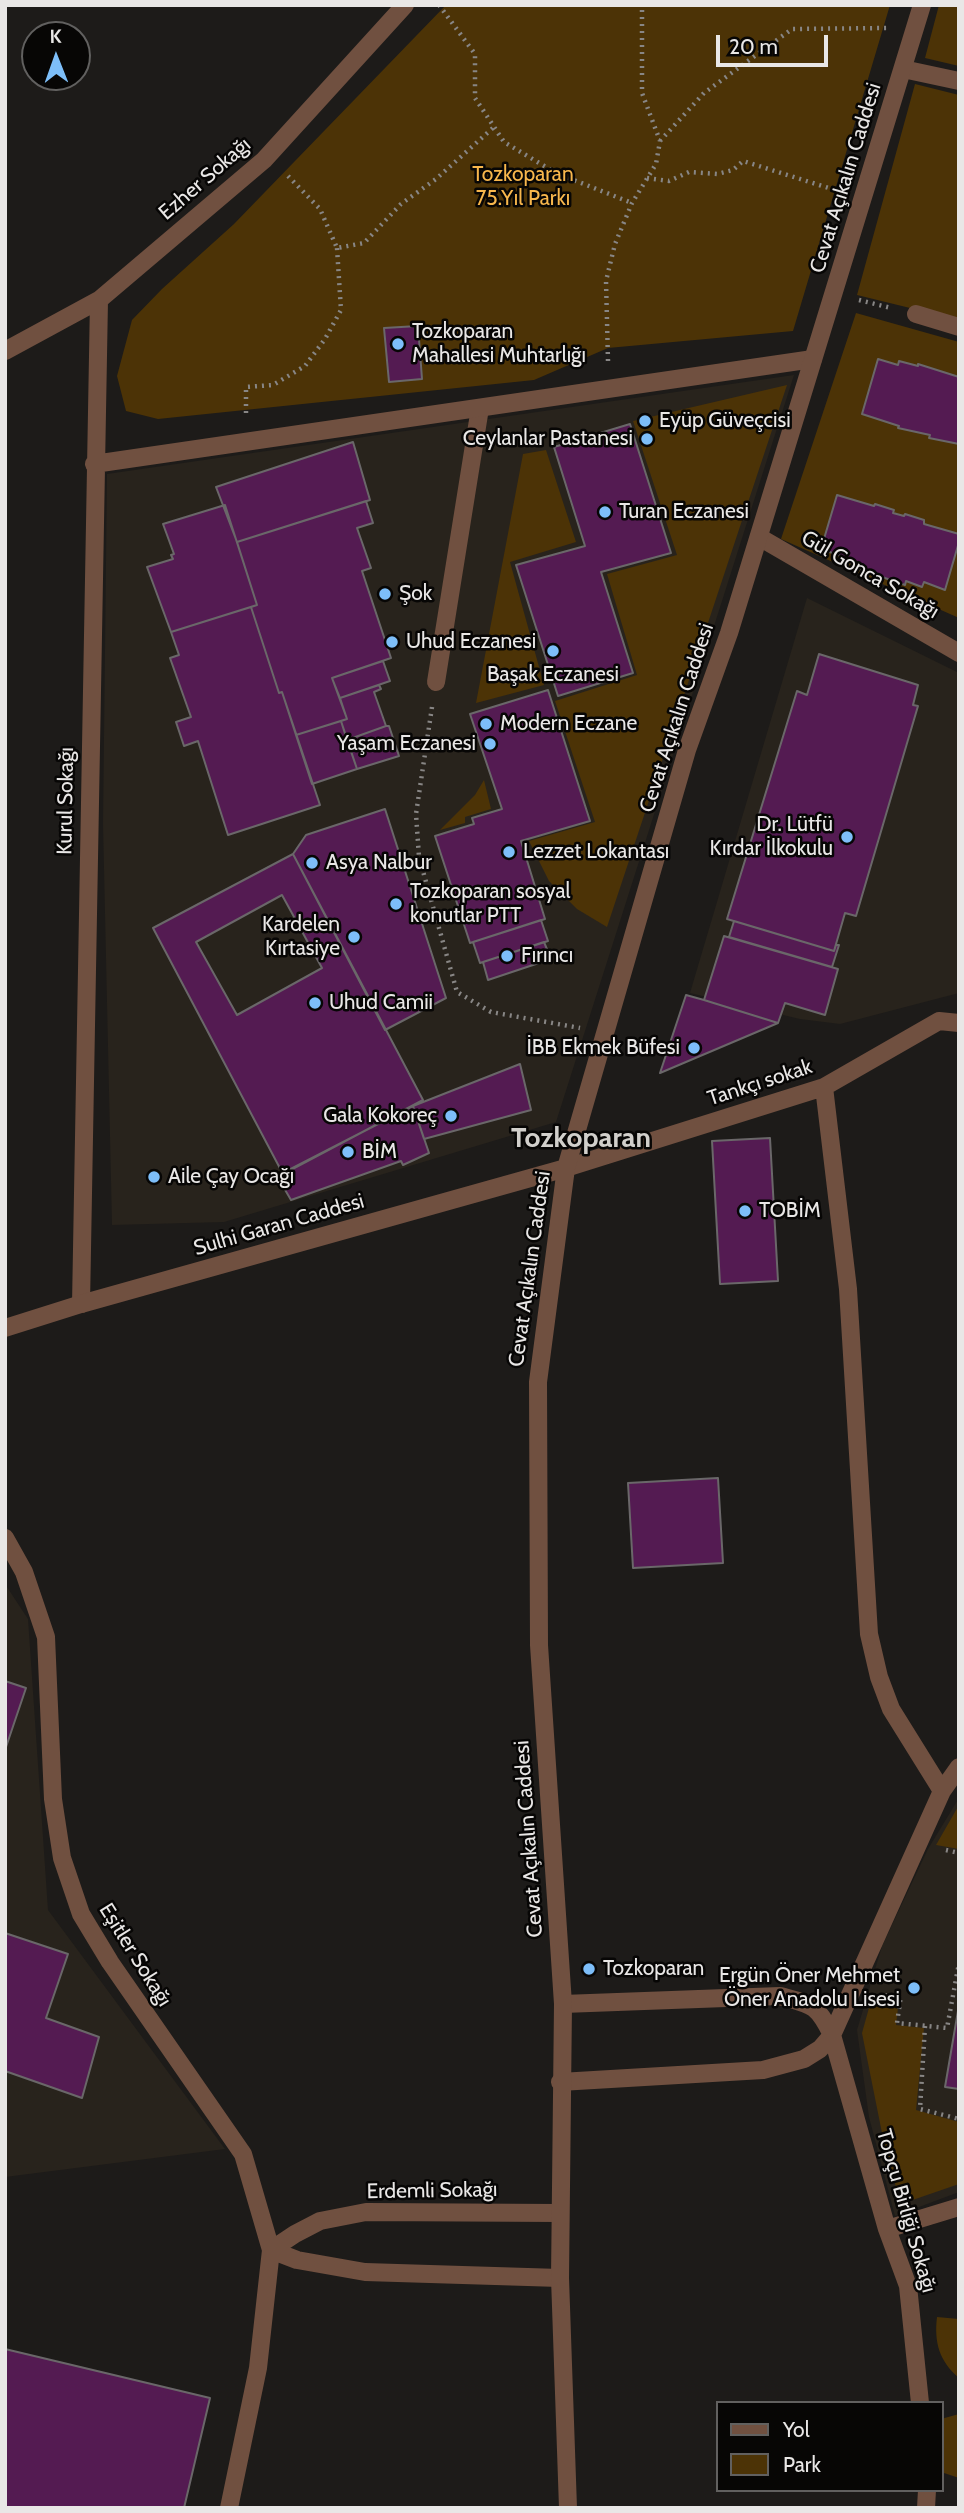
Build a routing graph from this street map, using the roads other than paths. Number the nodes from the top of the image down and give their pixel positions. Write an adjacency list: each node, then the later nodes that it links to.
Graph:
1 (405, 5): 5 (street, Ezher Sokağı)
2 (922, 5): 3 (street, Cevat Açıkalın Caddesi)
3 (903, 69): 4 (street); 9 (street, Cevat Açıkalın Caddesi)
4 (959, 81)
5 (99, 300): 8 (street, Ezher Sokağı); 11 (street, Kurul Sokağı)
6 (916, 314): 7 (street)
7 (959, 327)
8 (5, 351)
9 (813, 359): 10 (street); 12 (street, Cevat Açıkalın Caddesi)
10 (480, 408): 11 (street); 14 (street)
11 (94, 464): 18 (street, Kurul Sokağı)
12 (760, 537): 13 (street, Gül Gonca Sokağı); 17 (street, Cevat Açıkalın Caddesi)
13 (959, 653)
14 (436, 682)
15 (959, 1023): 16 (street, Tankçı sokak)
16 (824, 1087): 17 (street, Tankçı sokak); 22 (street)
17 (566, 1168): 18 (street, Sulhi Garan Caddesi); 23 (street, Cevat Açıkalın Caddesi)
18 (81, 1304): 19 (street, Sulhi Garan Caddesi)
19 (5, 1328)
20 (5, 1538): 29 (street, Eşitler Sokağı)
21 (959, 1767): 22 (street)
22 (942, 1791): 24 (street)
23 (563, 2004): 24 (street, Topçu Birliği Sokağı); 25 (street, Cevat Açıkalın Caddesi)
24 (832, 2035): 25 (street); 28 (street, Topçu Birliği Sokağı)
25 (560, 2082): 27 (street, Cevat Açıkalın Caddesi)
26 (959, 2207): 28 (street)
27 (559, 2213): 29 (street, Erdemli Sokağı); 30 (street, Cevat Açıkalın Caddesi)
28 (887, 2229): 31 (street, Topçu Birliği Sokağı)
29 (271, 2250): 30 (street); 32 (street)
30 (559, 2278): 33 (street, Cevat Açıkalın Caddesi)
31 (920, 2401)
32 (229, 2508)
33 (568, 2508)

